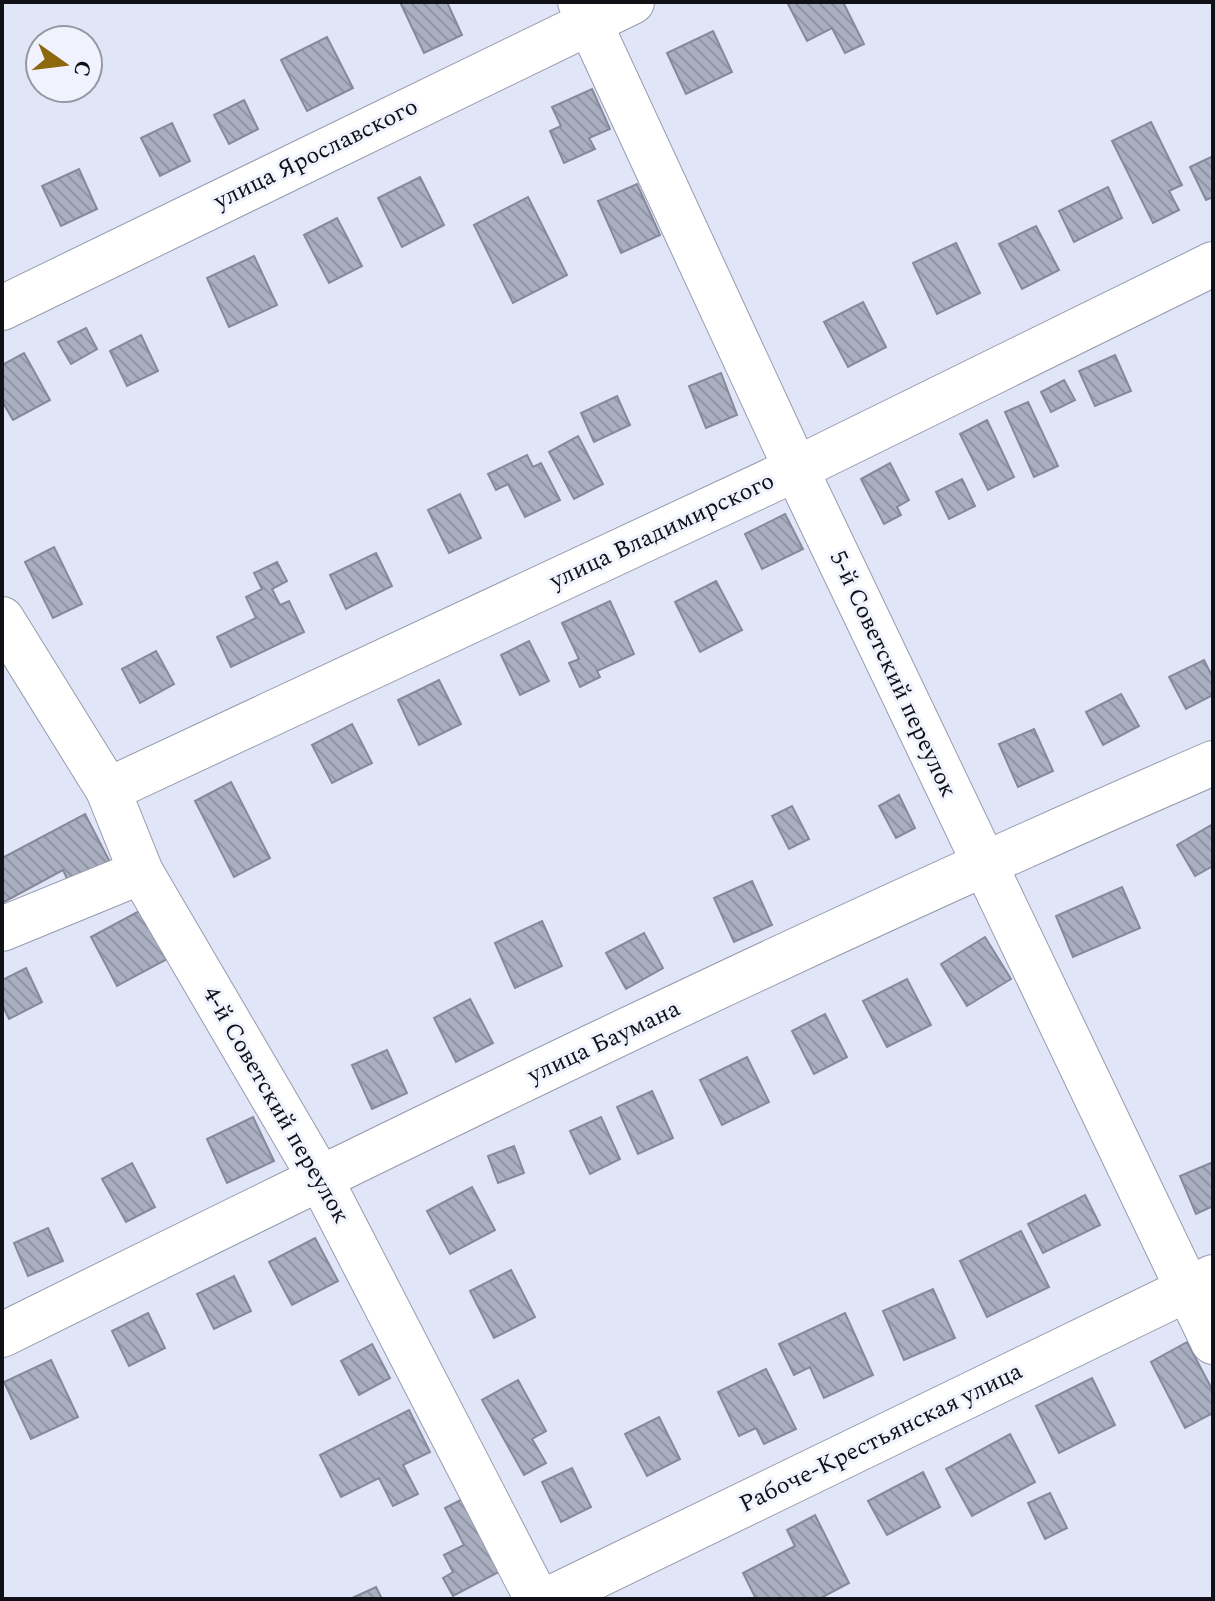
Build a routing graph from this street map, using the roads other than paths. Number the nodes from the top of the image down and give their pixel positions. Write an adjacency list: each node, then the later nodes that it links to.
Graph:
1 (632, 2): 2 (street, улица Ярославского)
2 (585, 11): 4 (street, улица Ярославского); 5 (street, 5-й Советский переулок)
3 (1213, 264): 5 (street, улица Владимирского)
4 (2, 308)
5 (796, 469): 8 (street, улица Владимирского); 9 (street, 5-й Советский переулок)
6 (2, 619): 8 (street, 4-й Советский переулок)
7 (1213, 763): 9 (street, улица Баумана)
8 (108, 790): 10 (street, 4-й Советский переулок)
9 (983, 862): 12 (street, улица Баумана); 13 (street, 5-й Советский переулок)
10 (141, 872): 11 (street); 12 (street, 4-й Советский переулок)
11 (2, 929)
12 (320, 1178): 14 (street, улица Баумана); 16 (street, 4-й Советский переулок)
13 (1201, 1283): 15 (street, 5-й Советский переулок); 17 (street, Рабоче-Крестьянская улица)
14 (2, 1335)
15 (1213, 1342)
16 (537, 1599)
17 (549, 1599)

